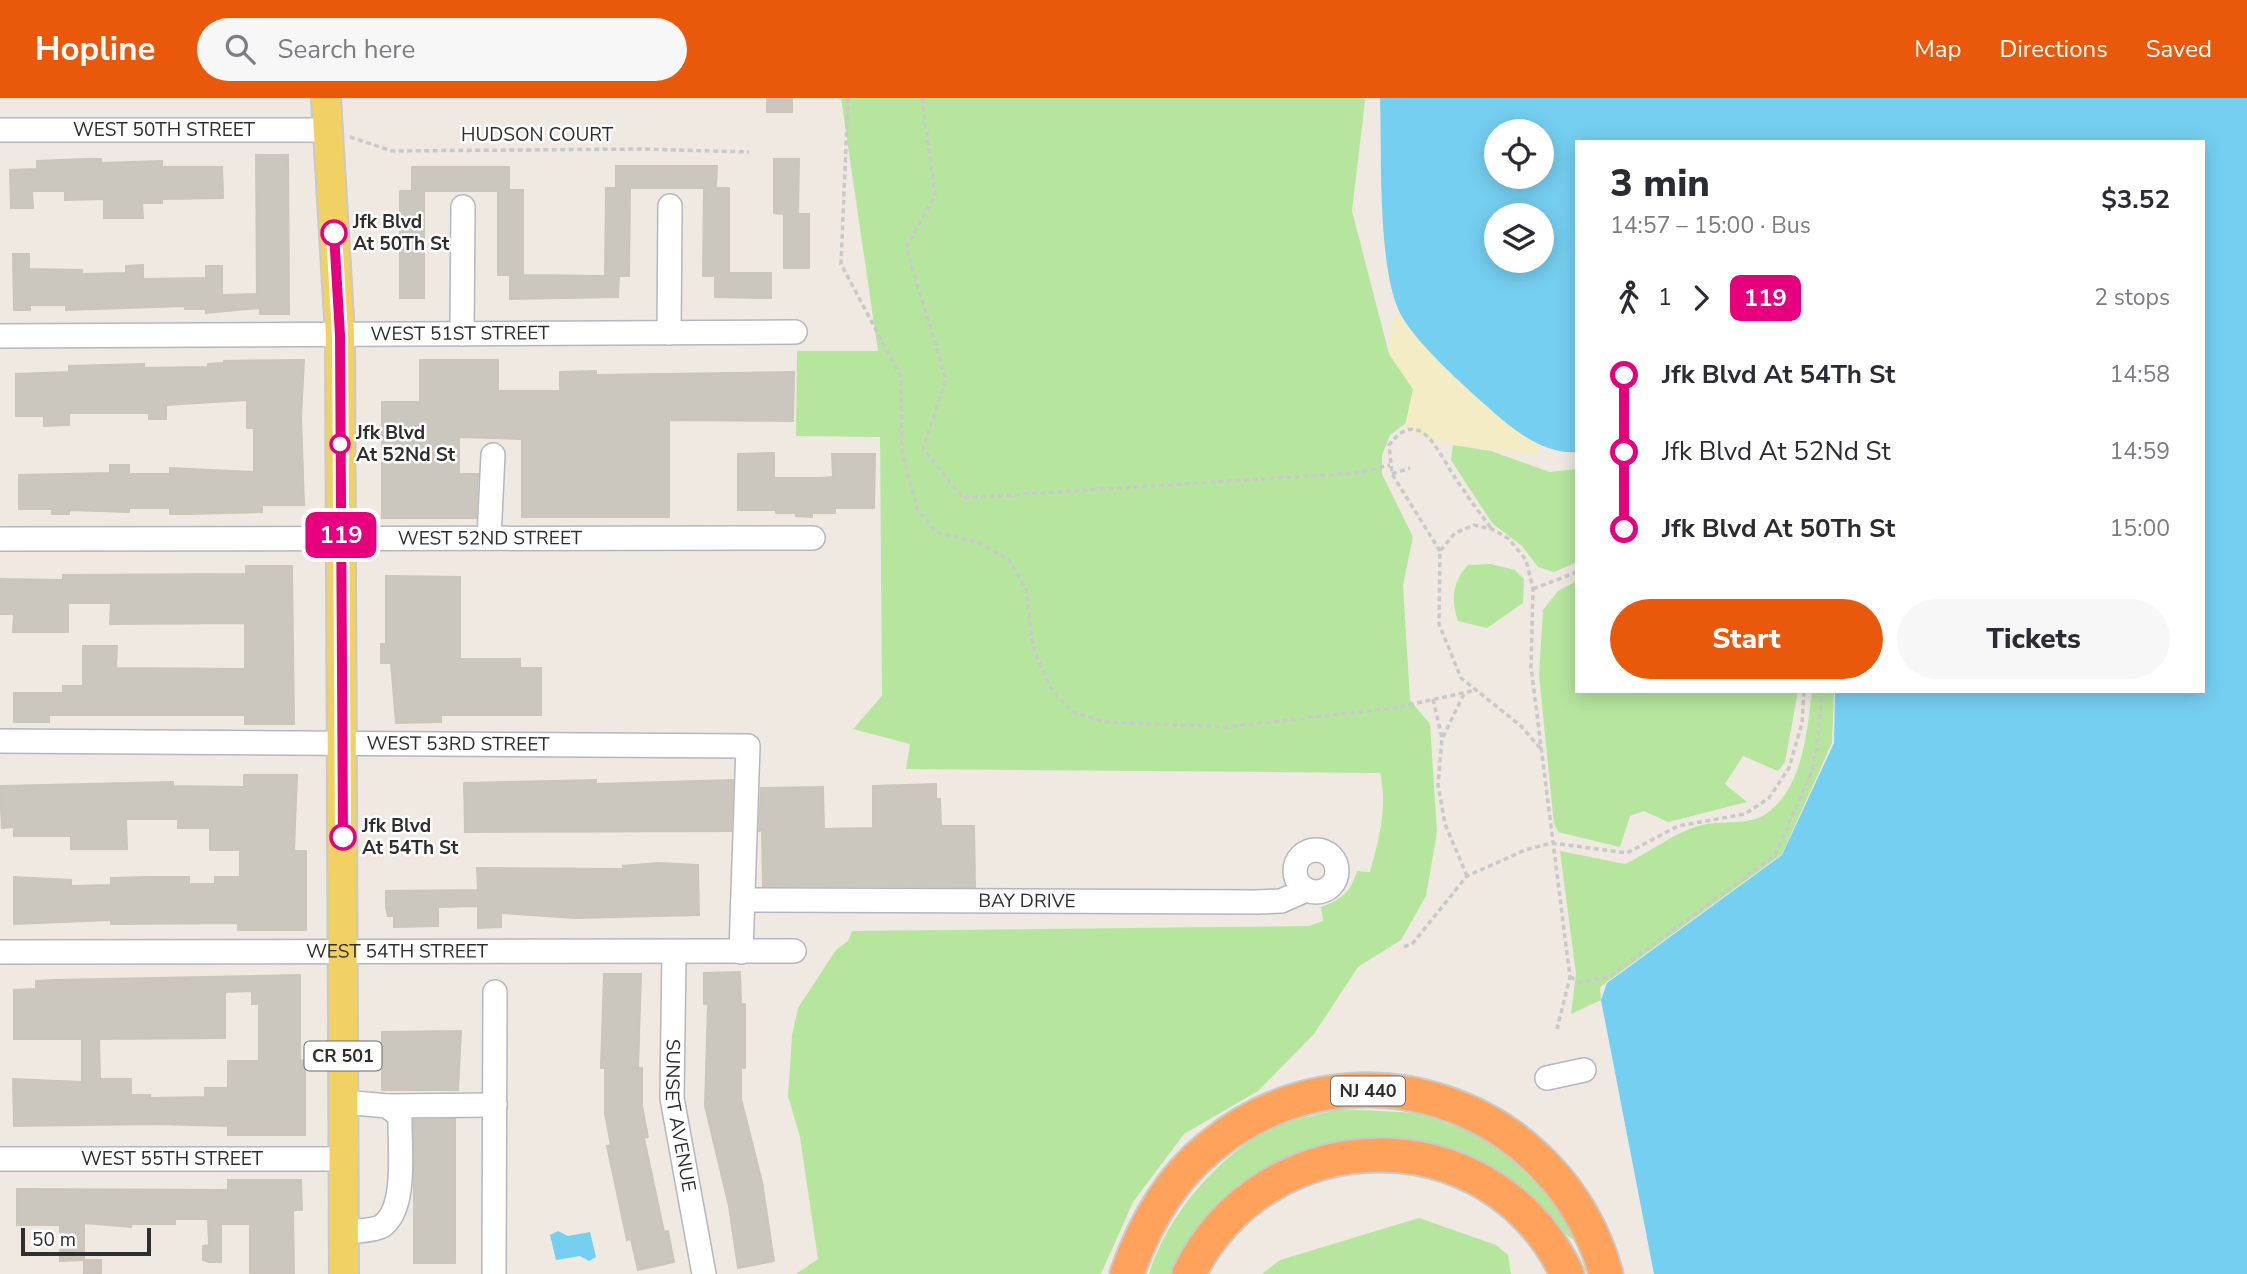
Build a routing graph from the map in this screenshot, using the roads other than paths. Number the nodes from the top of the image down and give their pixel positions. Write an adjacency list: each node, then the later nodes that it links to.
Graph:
1 (326, 98): 3 (main road, CR 501)
2 (0, 130): 3 (street, WEST 50TH STREET)
3 (328, 130): 9 (main road, CR 501)
4 (670, 206): 7 (street)
5 (463, 207): 8 (street)
6 (795, 332): 7 (street, WEST 51ST STREET)
7 (669, 333): 8 (street, WEST 51ST STREET)
8 (462, 334): 9 (street, WEST 51ST STREET)
9 (340, 335): 10 (street, WEST 51ST STREET); 12 (main road, CR 501)
10 (0, 336)
11 (493, 455): 13 (street)
12 (341, 538): 13 (street, WEST 52ND STREET); 15 (street, WEST 52ND STREET); 17 (main road, CR 501)
13 (489, 538): 14 (street, WEST 52ND STREET)
14 (813, 538)
15 (0, 539)
16 (0, 741): 17 (street, WEST 53RD STREET)
17 (344, 745): 19 (street, WEST 53RD STREET); 23 (main road, CR 501)
18 (1306, 890): 19 (street, BAY DRIVE)
19 (743, 900): 22 (street)
20 (794, 951): 22 (street, WEST 54TH STREET)
21 (0, 952): 23 (street, WEST 54TH STREET)
22 (741, 952): 24 (street, WEST 54TH STREET)
23 (341, 953): 24 (street, WEST 54TH STREET); 28 (main road, CR 501)
24 (674, 953): 36 (street, SUNSET AVENUE)
25 (495, 992): 29 (street)
26 (1584, 1070): 27 (street)
27 (1547, 1078)
28 (344, 1102): 30 (street); 32 (main road, CR 501)
29 (495, 1105): 30 (street); 35 (street)
30 (387, 1106): 33 (street)
31 (0, 1159): 32 (street, WEST 55TH STREET)
32 (344, 1159): 33 (main road, CR 501)
33 (345, 1232): 34 (main road, CR 501)
34 (345, 1274)
35 (494, 1274)
36 (704, 1274)
37 (1127, 1274): 40 (highway, NJ 440)
38 (1189, 1274): 39 (highway)
39 (1567, 1274)
40 (1606, 1274)

